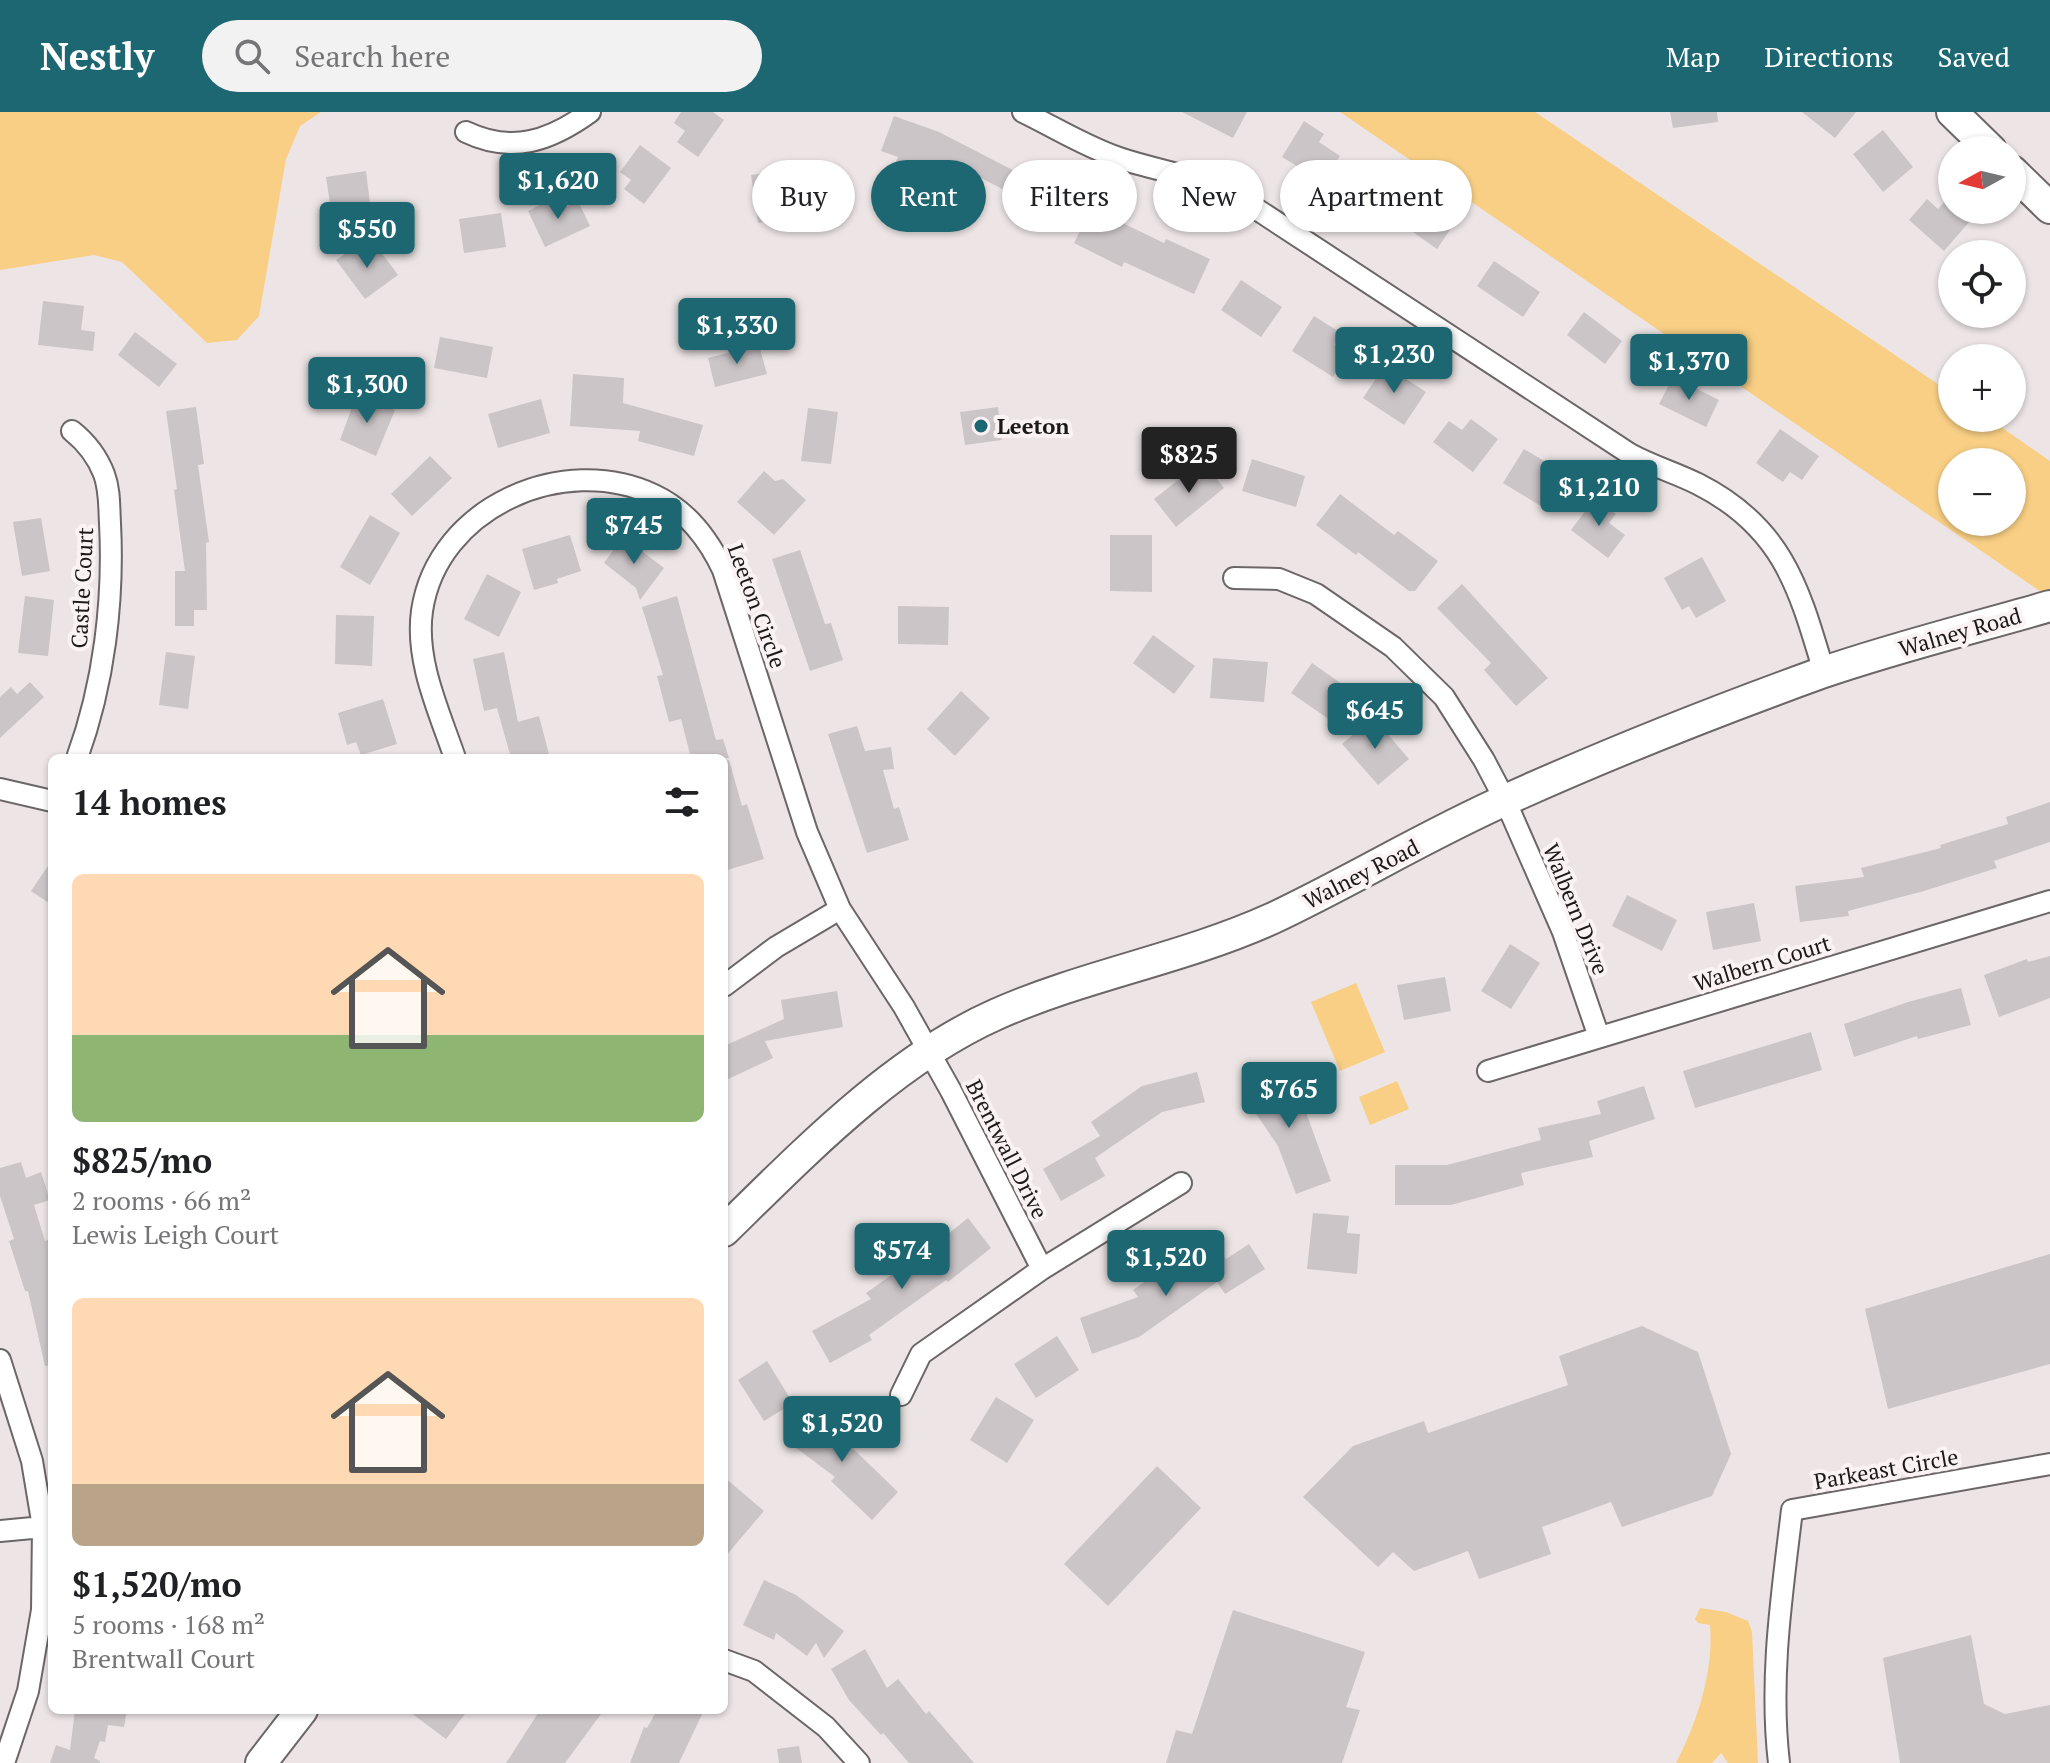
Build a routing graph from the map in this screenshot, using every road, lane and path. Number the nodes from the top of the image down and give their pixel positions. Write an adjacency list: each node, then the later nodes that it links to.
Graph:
1 (590, 112): 4 (street)
2 (1023, 112): 11 (street)
3 (1952, 112): 5 (main road)
4 (466, 132)
5 (1977, 136)
6 (2026, 185): 7 (main road)
7 (2050, 208)
8 (72, 431): 12 (street, Castle Court)
9 (1234, 578): 16 (street, Walbern Drive)
10 (2050, 606): 11 (main road, Walney Road)
11 (1824, 672): 16 (main road, Walney Road)
12 (78, 754)
13 (454, 754): 18 (street, Leeton Circle)
14 (0, 789): 15 (street)
15 (48, 800)
16 (1505, 800): 20 (street, Walbern Drive); 21 (main road, Walney Road)
17 (2050, 901): 20 (street, Walbern Court)
18 (840, 909): 19 (street); 21 (street, Leeton Circle)
19 (728, 983)
20 (1599, 1037): 22 (street, Walbern Court)
21 (928, 1052): 24 (main road, Walney Road); 25 (street, Brentwall Drive)
22 (1488, 1071)
23 (1181, 1183): 25 (street)
24 (728, 1227)
25 (1042, 1269): 27 (street)
26 (0, 1360): 29 (street)
27 (901, 1395)
28 (2050, 1464): 36 (street, Parkeast Circle)
29 (43, 1527): 30 (street); 33 (street)
30 (0, 1531)
31 (728, 1661): 35 (street)
32 (299, 1714): 34 (main road)
33 (4, 1763)
34 (261, 1763)
35 (859, 1763)
36 (1779, 1763)

